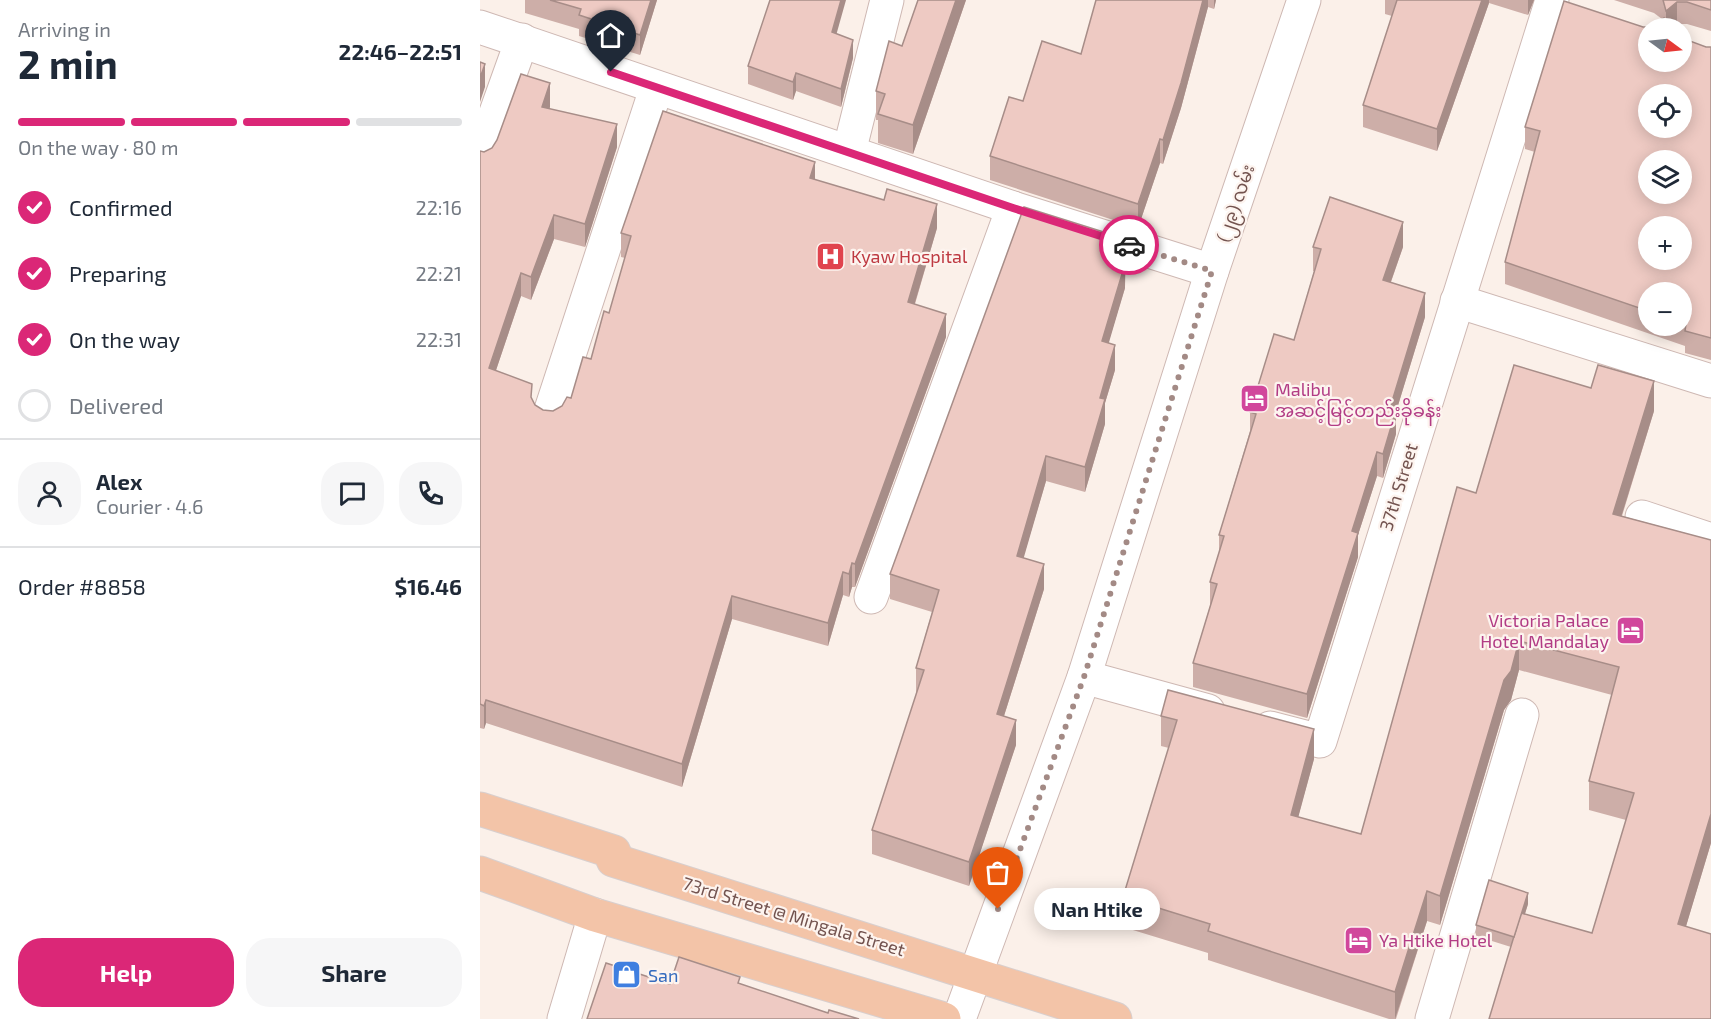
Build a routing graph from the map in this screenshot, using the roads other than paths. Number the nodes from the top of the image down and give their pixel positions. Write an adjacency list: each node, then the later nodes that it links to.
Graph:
1 (887, 0): 7 (street)
2 (1304, 0): 10 (street, (၂၉) လမ်း)
3 (1561, 2): 11 (street, 37th Street)
4 (480, 27): 5 (street)
5 (522, 40): 6 (street); 8 (street)
6 (656, 89): 7 (street); 13 (street)
7 (849, 152): 9 (street)
8 (480, 157)
9 (1013, 208): 10 (street); 16 (street)
10 (1212, 271): 17 (street, (၂၉) လမ်း)
11 (1457, 301): 12 (street); 17 (street, 37th Street)
12 (1711, 381)
13 (549, 416)
14 (1642, 517): 15 (street)
15 (1711, 540)
16 (871, 597)
17 (1084, 677): 22 (street, (၂၉) လမ်း)
18 (1522, 716): 27 (street)
19 (480, 809): 22 (main road, 73rd Street @ Mingala Street)
20 (480, 873): 21 (main road)
21 (595, 915): 23 (street); 24 (main road)
22 (974, 972): 25 (street, (၂၉) လမ်း); 26 (main road, 73rd Street @ Mingala Street)
23 (564, 1019)
24 (944, 1019)
25 (959, 1019)
26 (1115, 1019)
27 (1432, 1019)

